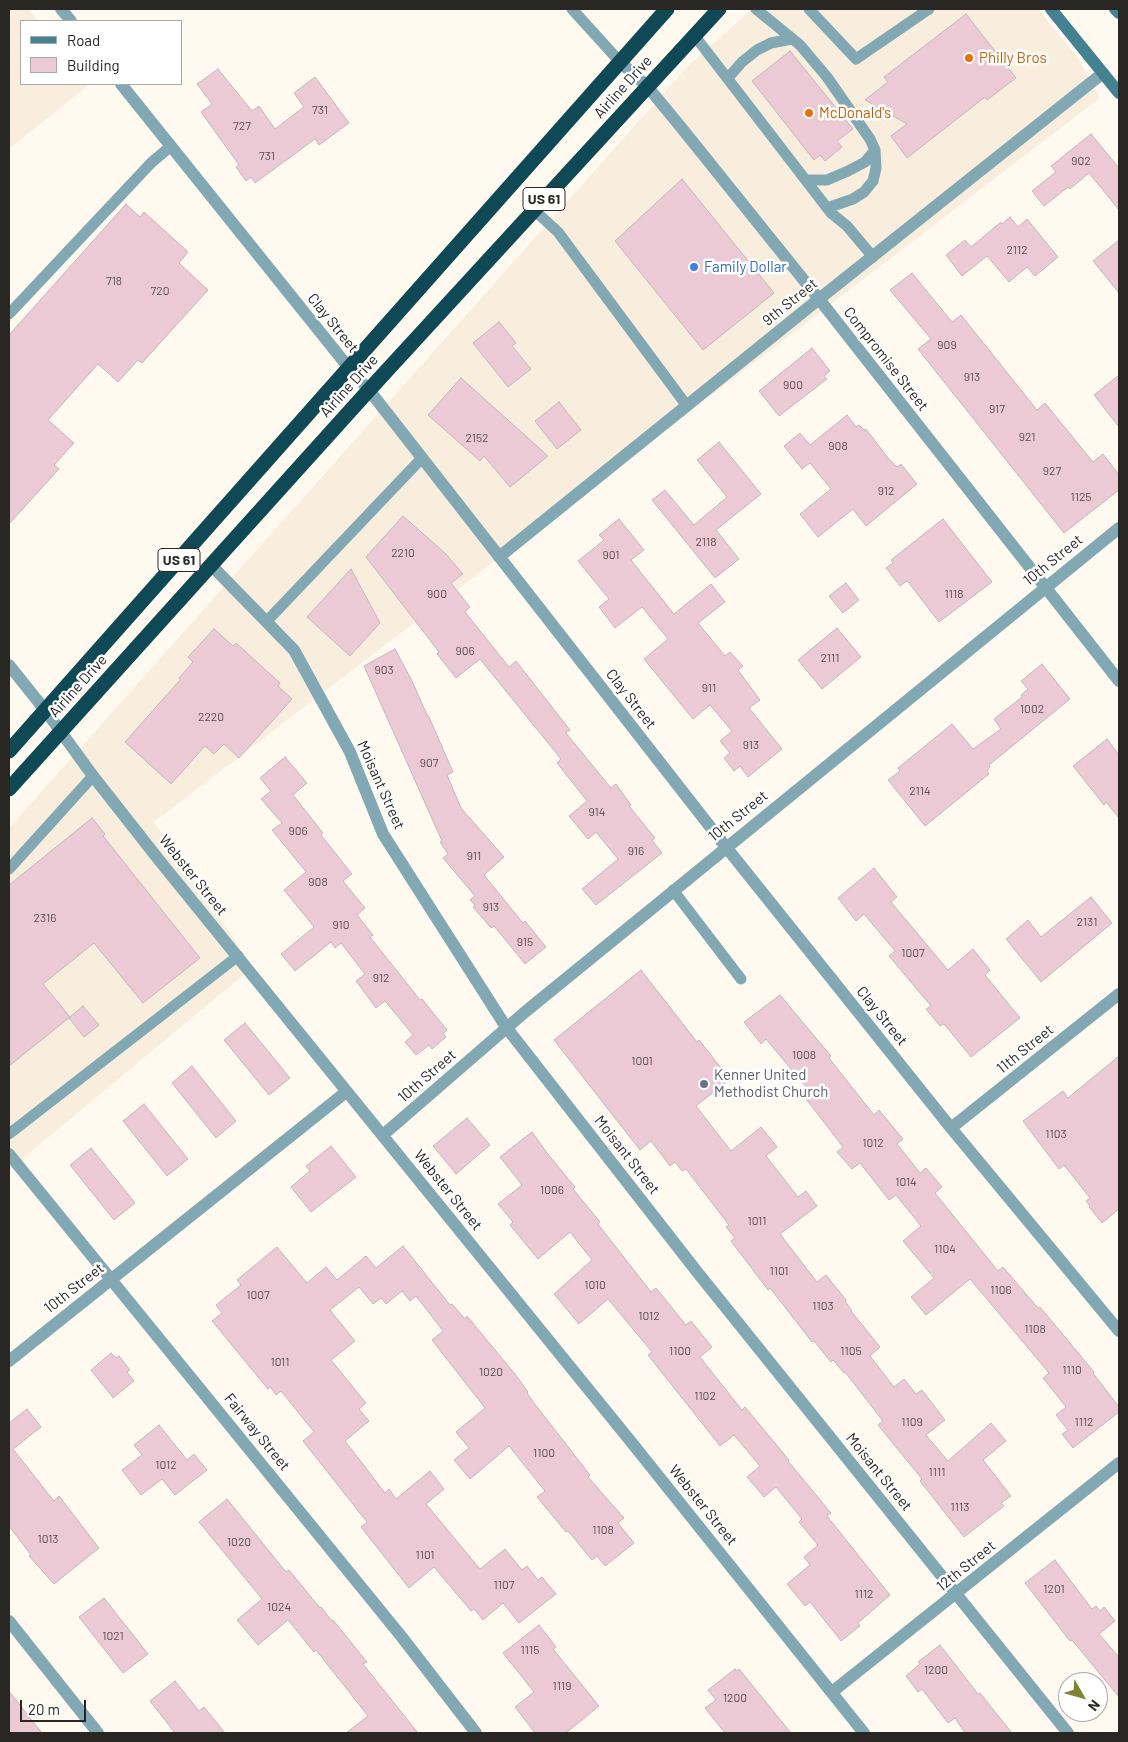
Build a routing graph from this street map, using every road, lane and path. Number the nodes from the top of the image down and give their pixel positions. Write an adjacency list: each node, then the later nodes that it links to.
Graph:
1 (61, 9): 11 (street)
2 (667, 9): 14 (highway, Airline Drive / US 61)
3 (719, 9): 12 (highway, Airline Drive / US 61)
4 (756, 9): 13 (lane)
5 (808, 9): 6 (lane)
6 (929, 9)
7 (1051, 9): 15 (main road)
8 (1115, 9): 10 (main road)
9 (576, 10): 14 (lane)
10 (1119, 13)
11 (70, 20)
12 (694, 35): 16 (lane); 18 (highway, Airline Drive / US 61)
13 (792, 39): 16 (lane); 21 (lane)
14 (621, 62): 18 (street, Compromise Street); 28 (highway, Airline Drive / US 61)
15 (1103, 73): 19 (main road); 25 (street, 9th Street)
16 (728, 78): 22 (lane)
17 (122, 85): 20 (street, Clay Street)
18 (647, 86): 24 (highway, Airline Drive / US 61); 26 (street, Compromise Street)
19 (1119, 93)
20 (171, 146): 27 (lane); 28 (street, Clay Street)
21 (875, 150): 22 (lane); 23 (lane)
22 (806, 180): 23 (lane)
23 (827, 208): 25 (lane)
24 (534, 210): 29 (highway, Airline Drive / US 61); 30 (lane)
25 (873, 257): 26 (street, 9th Street)
26 (819, 299): 30 (street, 9th Street); 35 (street, Compromise Street)
27 (9, 314)
28 (349, 368): 29 (street, Clay Street); 39 (highway, Airline Drive / US 61)
29 (369, 390): 31 (street, Clay Street); 34 (highway, Airline Drive / US 61)
30 (687, 406): 33 (street, 9th Street)
31 (422, 458): 33 (street, Clay Street); 36 (lane)
32 (1119, 528): 35 (street, 10th Street)
33 (499, 557): 44 (street, Clay Street)
34 (211, 565): 36 (street, Moisant Street); 40 (highway, Airline Drive / US 61)
35 (1044, 588): 38 (street, Compromise Street); 44 (street, 10th Street)
36 (267, 621): 50 (street, Moisant Street)
37 (9, 665): 39 (street, Webster Street)
38 (1119, 681)
39 (45, 710): 40 (street, Webster Street); 41 (highway, Airline Drive / US 61)
40 (61, 731): 42 (street, Webster Street); 43 (highway, Airline Drive / US 61)
41 (9, 751)
42 (93, 776): 45 (lane); 47 (street, Webster Street)
43 (9, 789)
44 (726, 847): 46 (street, 10th Street); 52 (street, Clay Street)
45 (9, 869)
46 (673, 890): 48 (lane); 50 (street, 10th Street)
47 (238, 956): 51 (street, Webster Street); 53 (lane)
48 (742, 979)
49 (1119, 994): 52 (street, 11th Street)
50 (506, 1027): 54 (street, 10th Street); 60 (street, Moisant Street)
51 (346, 1092): 54 (street, Webster Street); 56 (street, 10th Street)
52 (951, 1128): 57 (street, Clay Street)
53 (9, 1134)
54 (383, 1135): 62 (street, Webster Street)
55 (9, 1154): 56 (street, Fairway Street)
56 (112, 1279): 58 (street, 10th Street); 64 (street, Fairway Street)
57 (1119, 1331)
58 (9, 1361)
59 (1119, 1463): 60 (street, 12th Street)
60 (956, 1594): 62 (street, 12th Street); 66 (street, Moisant Street)
61 (9, 1620): 63 (street)
62 (832, 1692): 65 (street, Webster Street)
63 (98, 1733)
64 (476, 1733)
65 (864, 1733)
66 (1068, 1733)

